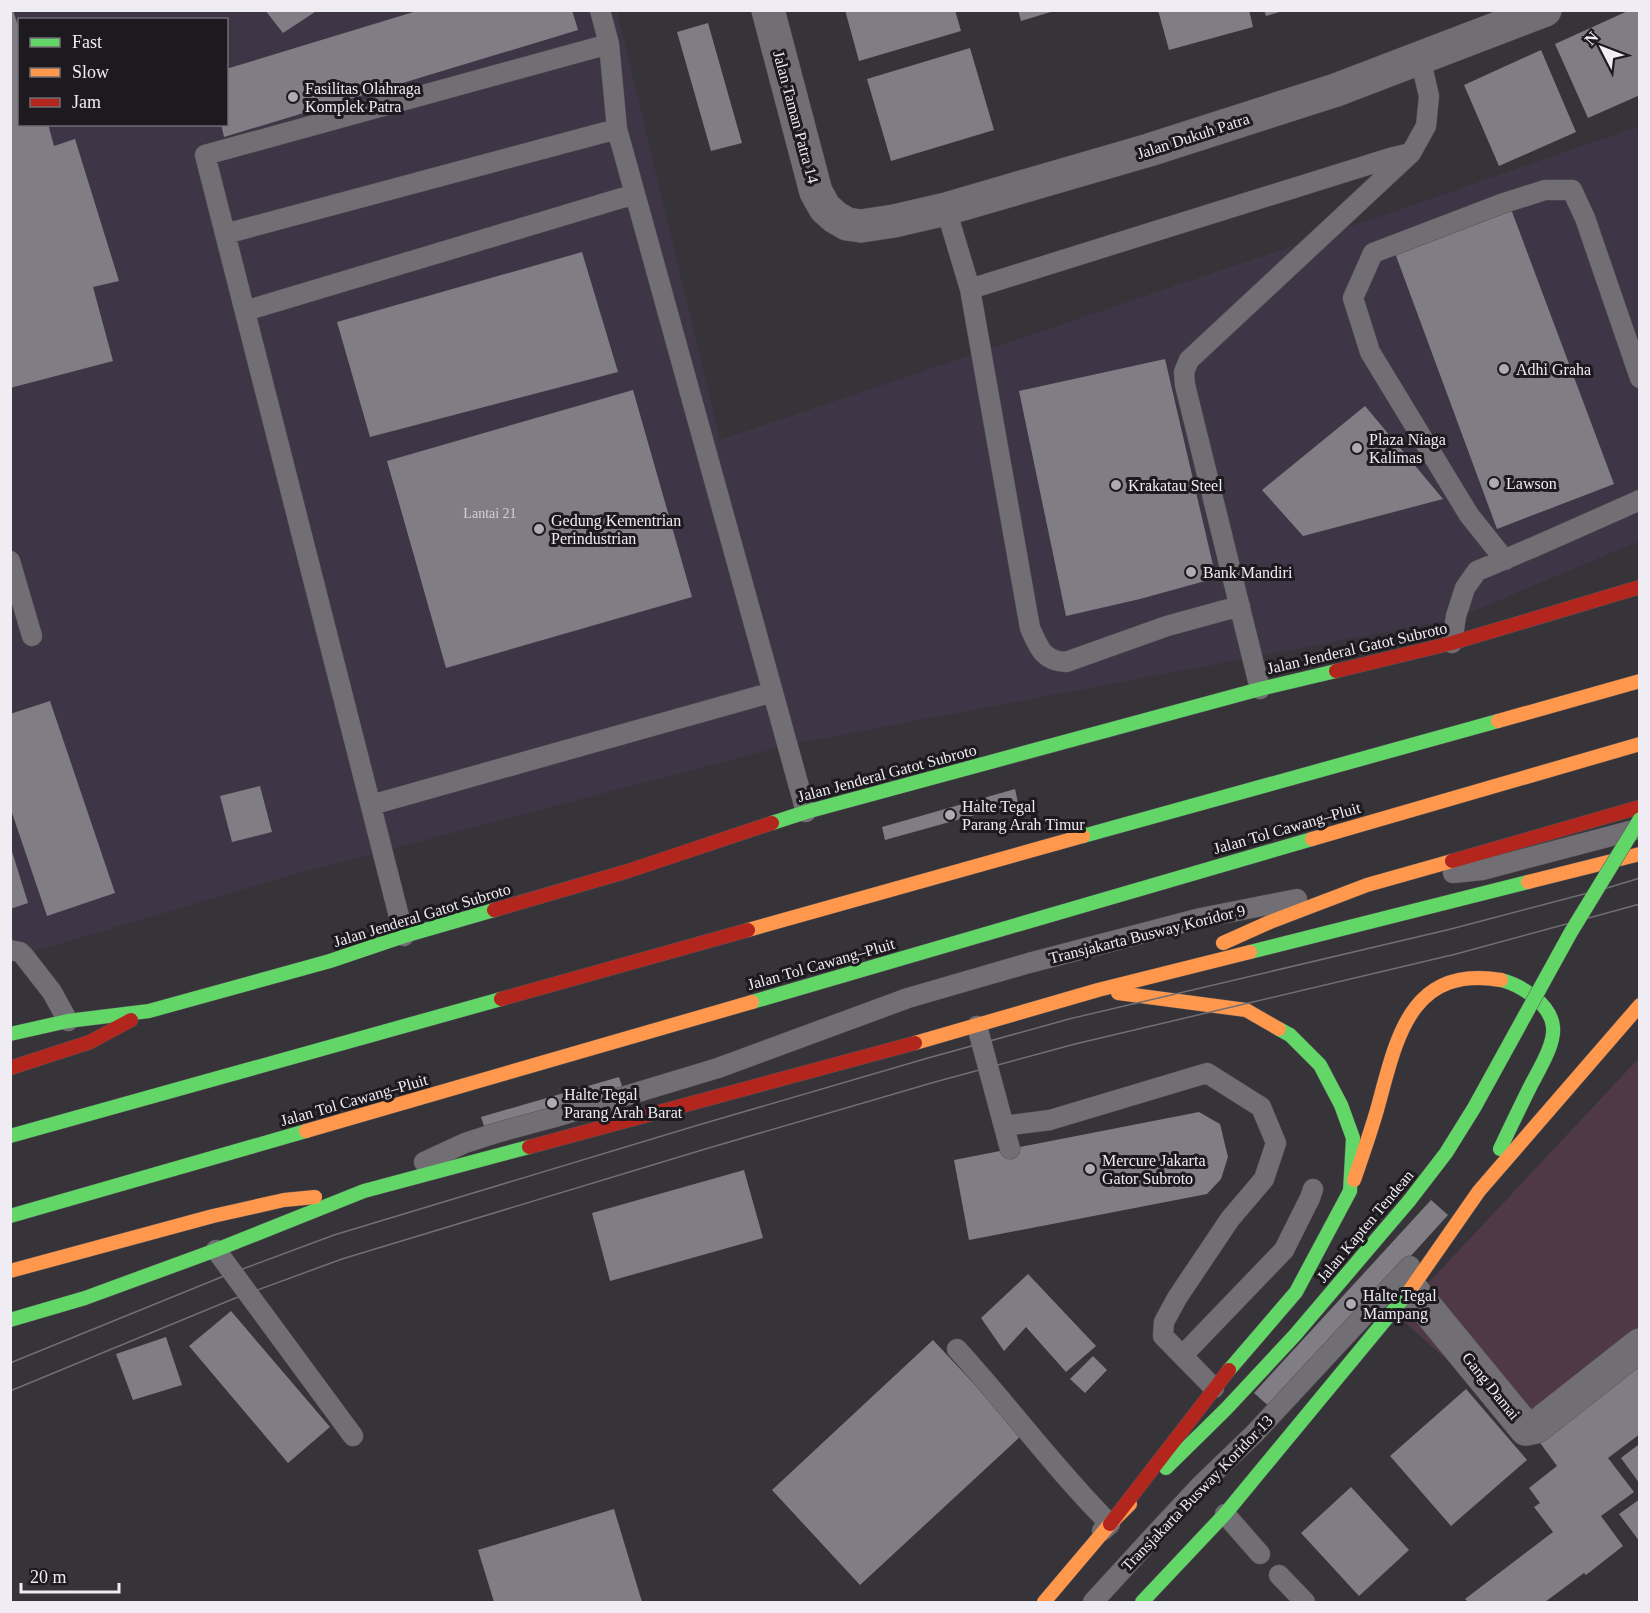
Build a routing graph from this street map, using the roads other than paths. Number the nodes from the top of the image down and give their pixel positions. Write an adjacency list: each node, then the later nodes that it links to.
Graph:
1 (600, 10): 4 (lane)
2 (768, 10): 10 (street, Jalan Taman Patra 14)
3 (1545, 10): 5 (street, Jalan Dukuh Patra)
4 (609, 44): 6 (lane); 11 (lane)
5 (1420, 58): 7 (lane); 9 (street, Jalan Dukuh Patra)
6 (617, 129): 8 (lane); 11 (lane)
7 (1411, 153): 12 (lane); 19 (lane)
8 (635, 194): 13 (lane); 24 (lane)
9 (946, 209): 10 (street, Jalan Dukuh Patra); 12 (lane)
10 (835, 217)
11 (225, 234): 13 (lane)
12 (970, 289): 19 (lane)
13 (245, 311): 26 (lane)
14 (1640, 378): 16 (lane)
15 (1640, 500): 16 (lane)
16 (1505, 560): 21 (lane)
17 (10, 561): 20 (lane)
18 (1640, 587): 21 (main road, Jalan Jenderal Gatot Subroto)
19 (1240, 606): 23 (lane)
20 (32, 636)
21 (1452, 643): 23 (main road, Jalan Jenderal Gatot Subroto)
22 (1640, 681): 46 (main road)
23 (1260, 689): 28 (main road, Jalan Jenderal Gatot Subroto)
24 (773, 692): 26 (lane); 28 (lane)
25 (1640, 744): 52 (main road, Jalan Tol Cawang–Pluit)
26 (371, 805): 33 (lane)
27 (1640, 807): 32 (main road)
28 (806, 812): 33 (main road, Jalan Jenderal Gatot Subroto)
29 (1640, 819): 65 (main road, Jalan Kapten Tendean, bridge)
30 (1640, 828): 32 (lane, Transjakarta Busway Koridor 9)
31 (1640, 854): 35 (main road)
32 (1367, 885): 35 (main road); 43 (lane, Transjakarta Busway Koridor 9)
33 (404, 936): 38 (main road, Jalan Jenderal Gatot Subroto)
34 (10, 950): 39 (lane)
35 (1147, 978): 36 (main road)
36 (1098, 990): 40 (main road); 50 (main road)
37 (1640, 1005): 51 (main road)
38 (149, 1011): 39 (main road, Jalan Jenderal Gatot Subroto); 42 (main road, Jalan Jenderal Gatot Subroto)
39 (68, 1021): 41 (main road, Jalan Jenderal Gatot Subroto)
40 (976, 1026): 44 (main road); 45 (lane)
41 (10, 1035)
42 (10, 1068)
43 (667, 1083): 44 (lane, Transjakarta Busway Koridor 9); 49 (lane, Transjakarta Busway Koridor 9)
44 (748, 1088): 49 (main road)
45 (1004, 1126): 47 (lane); 59 (lane)
46 (10, 1136)
47 (1010, 1149)
48 (1313, 1189): 59 (lane)
49 (364, 1191): 53 (main road); 54 (main road)
50 (1350, 1191): 51 (main road); 61 (main road)
51 (1479, 1191): 55 (main road); 60 (lane, Transjakarta Busway Koridor 13)
52 (10, 1216)
53 (216, 1250): 56 (main road); 62 (lane)
54 (10, 1271)
55 (1411, 1289): 57 (street, Gang Damai); 63 (main road)
56 (10, 1320)
57 (1640, 1345)
58 (957, 1348): 65 (lane)
59 (1183, 1355): 61 (lane)
60 (1302, 1383): 63 (lane, Transjakarta Busway Koridor 13); 70 (lane, Transjakarta Busway Koridor 13)
61 (1214, 1388): 65 (main road)
62 (353, 1436)
63 (1240, 1496): 64 (main road)
64 (1225, 1514): 66 (lane); 71 (main road)
65 (1110, 1524): 68 (lane); 69 (main road, Jalan Kapten Tendean)
66 (1260, 1554)
67 (1279, 1575): 72 (lane)
68 (1026, 1602)
69 (1044, 1602)
70 (1093, 1602)
71 (1142, 1602)
72 (1305, 1602)

